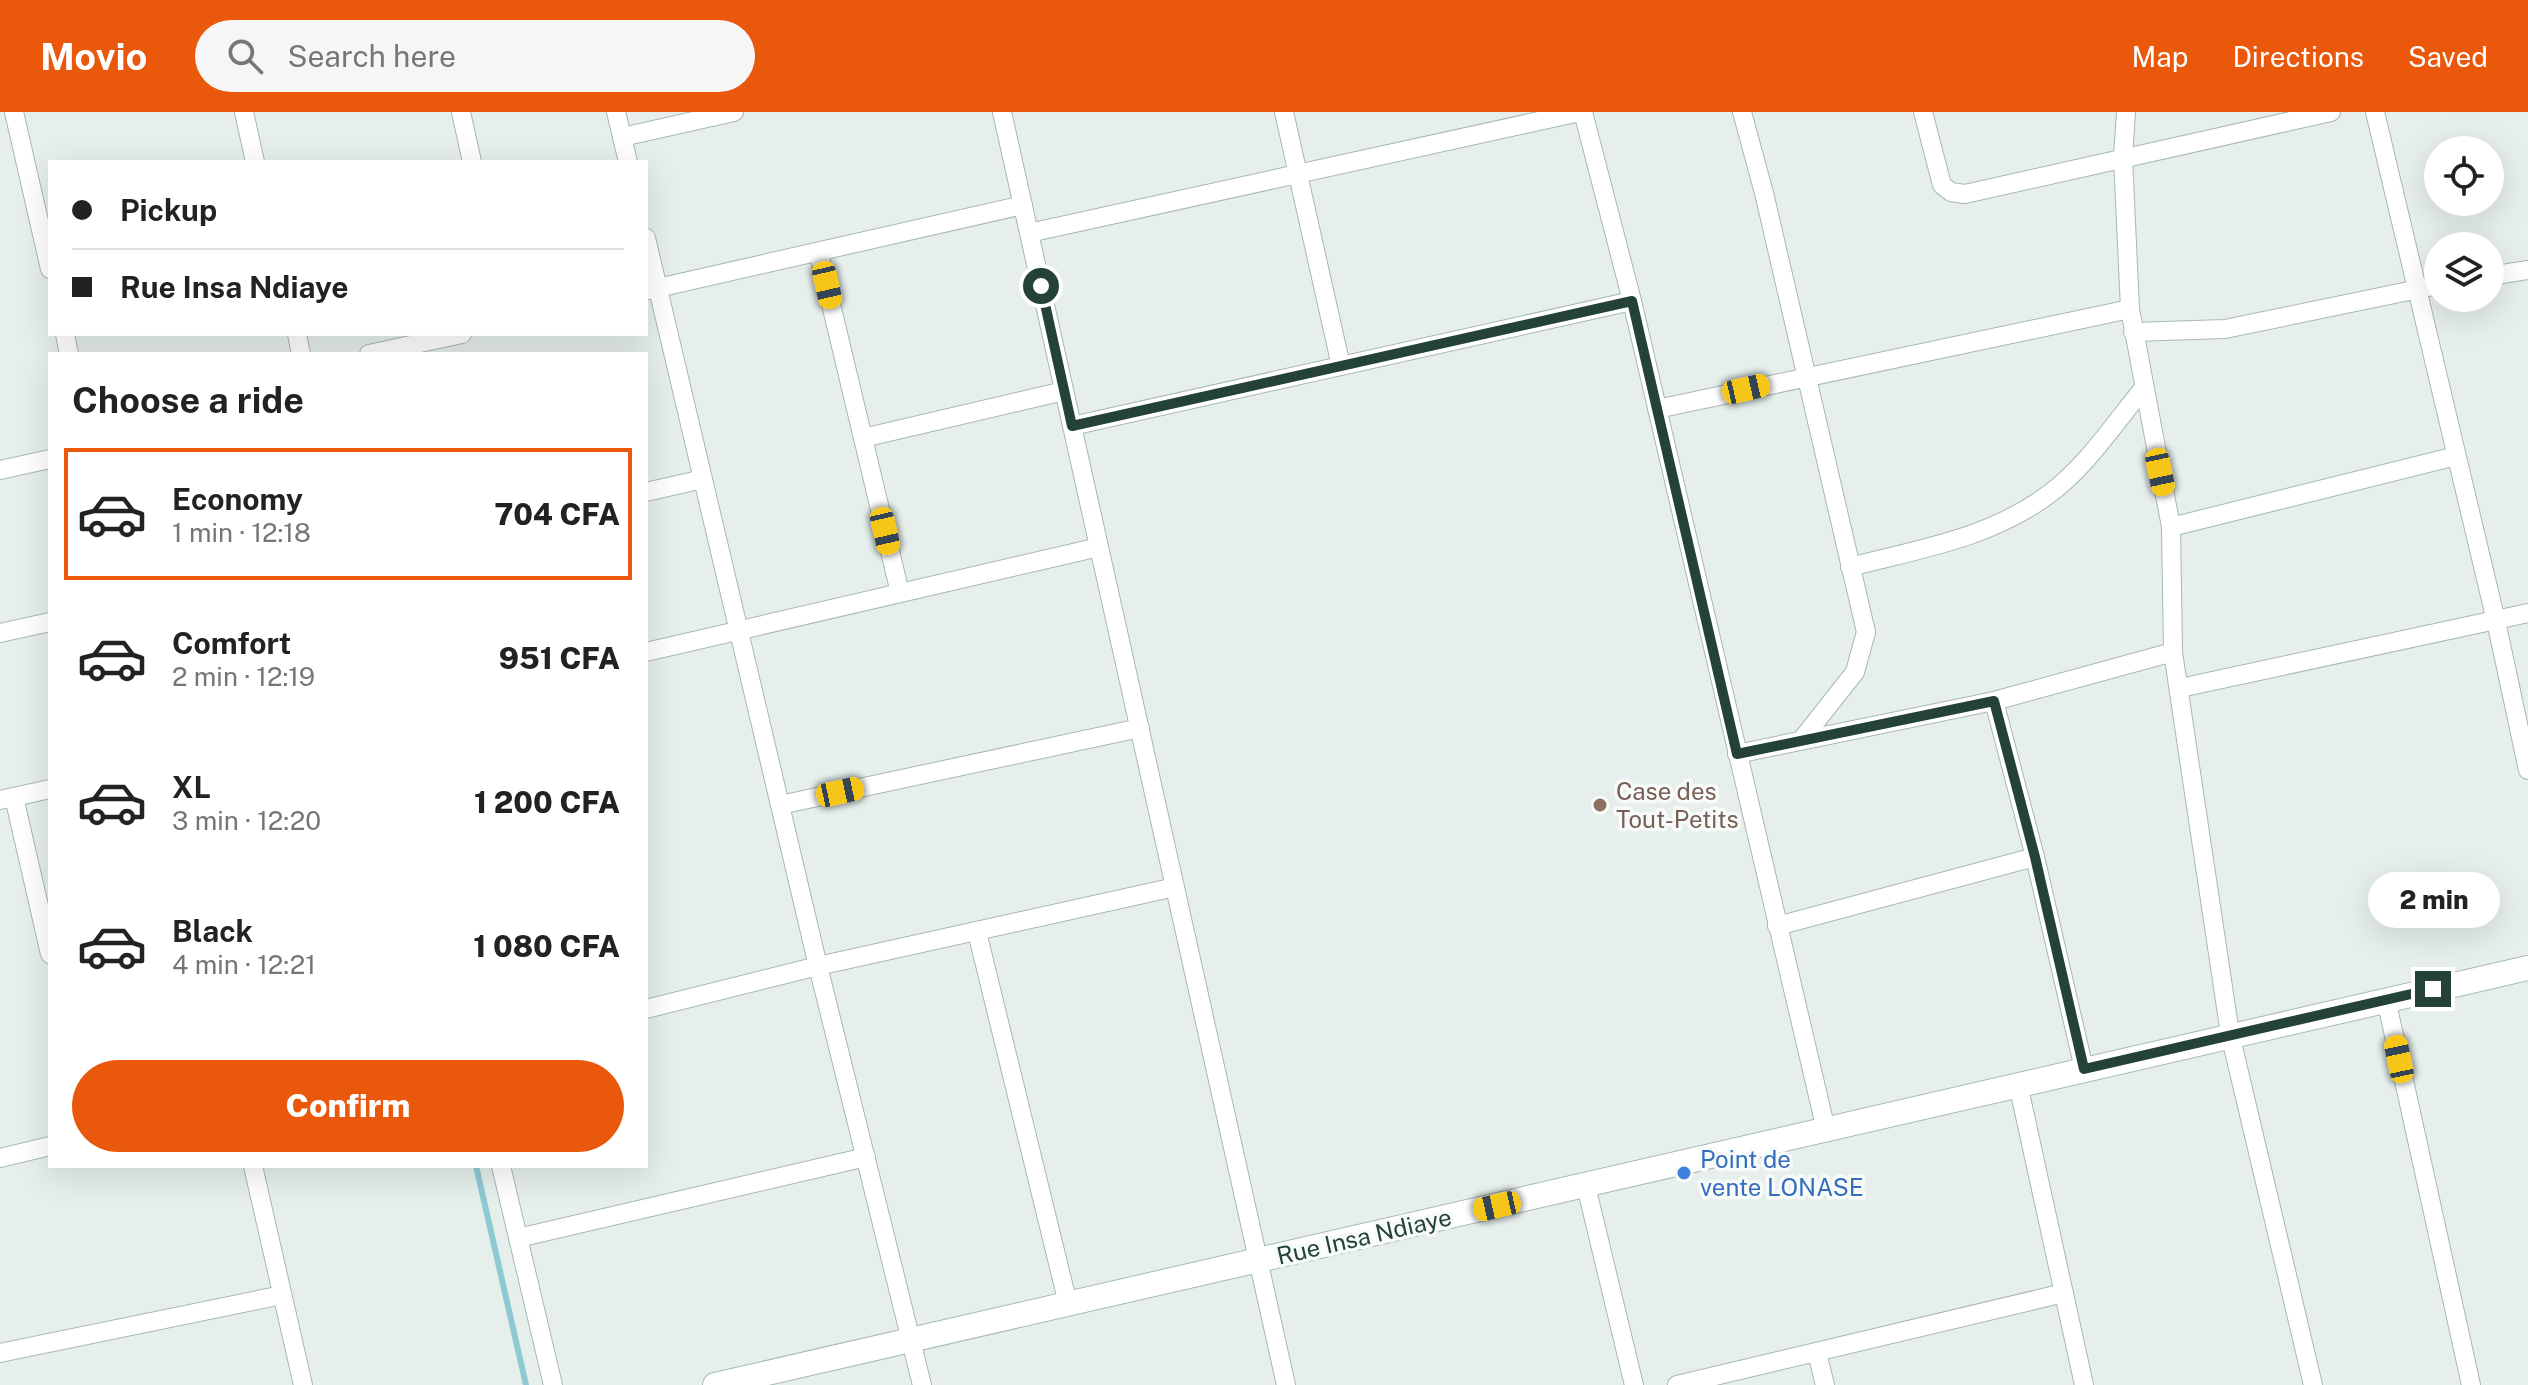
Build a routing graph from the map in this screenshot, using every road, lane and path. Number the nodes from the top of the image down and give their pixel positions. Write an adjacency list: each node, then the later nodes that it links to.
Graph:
1 (14, 112): 24 (street)
2 (244, 112): 16 (street)
3 (461, 112): 17 (street)
4 (616, 112): 14 (street)
5 (734, 112): 14 (street)
6 (1002, 112): 20 (street)
7 (1284, 112): 19 (street)
8 (1581, 112): 19 (street); 30 (street)
9 (1742, 112): 36 (street)
10 (1923, 112): 15 (street)
11 (2126, 112): 15 (street)
12 (2331, 112): 15 (street)
13 (2375, 112): 29 (street)
14 (622, 137): 18 (street)
15 (2123, 158): 31 (street)
16 (255, 160)
17 (472, 160)
18 (628, 160)
19 (1298, 174): 21 (street); 35 (street)
20 (1023, 205): 21 (street); 22 (street)
21 (1029, 233): 38 (street)
22 (819, 254): 28 (street); 41 (street)
23 (648, 255): 28 (street)
24 (48, 260)
25 (2528, 270): 26 (street)
26 (2504, 274)
27 (2424, 288): 29 (street)
28 (652, 289): 45 (street)
29 (2417, 289): 32 (street); 42 (street)
30 (1632, 301): 35 (street); 39 (street)
31 (2130, 309): 32 (street); 36 (street)
32 (2133, 332): 37 (street)
33 (453, 336): 34 (street)
34 (378, 352)
35 (1341, 366): 40 (street)
36 (1805, 376): 39 (street); 49 (street)
37 (2143, 389): 47 (street); 49 (street)
38 (1064, 391): 40 (street); 41 (street)
39 (1657, 409): 62 (street)
40 (1072, 426): 48 (street)
41 (863, 438): 50 (street)
42 (2456, 456): 47 (street); 52 (street)
43 (48, 459): 44 (street)
44 (0, 470)
45 (703, 479): 46 (street); 54 (street)
46 (648, 492)
47 (2171, 527): 57 (street)
48 (1099, 547): 50 (street); 60 (street)
49 (1850, 567): 61 (street)
50 (900, 593): 54 (street)
51 (2528, 613): 52 (street)
52 (2496, 621): 58 (street); 63 (street)
53 (48, 622): 55 (street)
54 (739, 631): 56 (street); 66 (street)
55 (0, 633)
56 (648, 652)
57 (2173, 652): 58 (street); 59 (street)
58 (2180, 688): 76 (street)
59 (1994, 701): 61 (street); 67 (street)
60 (1140, 728): 66 (street); 68 (street)
61 (1803, 738): 62 (street)
62 (1737, 754): 69 (street)
63 (2528, 770)
64 (48, 789): 65 (street)
65 (7, 799): 71 (street)
66 (780, 805): 72 (street)
67 (2035, 857): 69 (street); 77 (street)
68 (1175, 887): 70 (street); 87 (street)
69 (1777, 926): 79 (street)
70 (977, 932): 72 (street); 90 (street)
71 (48, 947)
72 (818, 966): 75 (street); 81 (street)
73 (2528, 968): 74 (main road, Rue Insa Ndiaye)
74 (2386, 999): 76 (main road, Rue Insa Ndiaye); 104 (street)
75 (648, 1008)
76 (2230, 1034): 77 (main road, Rue Insa Ndiaye); 103 (street)
77 (2084, 1069): 78 (main road, Rue Insa Ndiaye)
78 (2018, 1084): 79 (main road, Rue Insa Ndiaye); 88 (street)
79 (1826, 1130): 85 (main road, Rue Insa Ndiaye)
80 (48, 1146): 82 (street)
81 (866, 1157): 86 (street); 91 (street)
82 (0, 1158)
83 (253, 1168): 89 (street)
84 (501, 1168): 86 (street)
85 (1586, 1186): 87 (main road, Rue Insa Ndiaye); 99 (street)
86 (518, 1238): 95 (street)
87 (1259, 1261): 90 (main road, Rue Insa Ndiaye); 98 (street)
88 (2064, 1293): 93 (street); 102 (street)
89 (282, 1295): 92 (street); 94 (street)
90 (1068, 1304): 91 (main road, Rue Insa Ndiaye)
91 (911, 1338): 96 (main road, Rue Insa Ndiaye); 97 (street)
92 (0, 1353)
93 (1817, 1353): 100 (street); 101 (street)
94 (303, 1385)
95 (553, 1385)
96 (715, 1385)
97 (922, 1385)
98 (1286, 1385)
99 (1634, 1385)
100 (1677, 1385)
101 (1825, 1385)
102 (2084, 1385)
103 (2313, 1385)
104 (2471, 1385)

